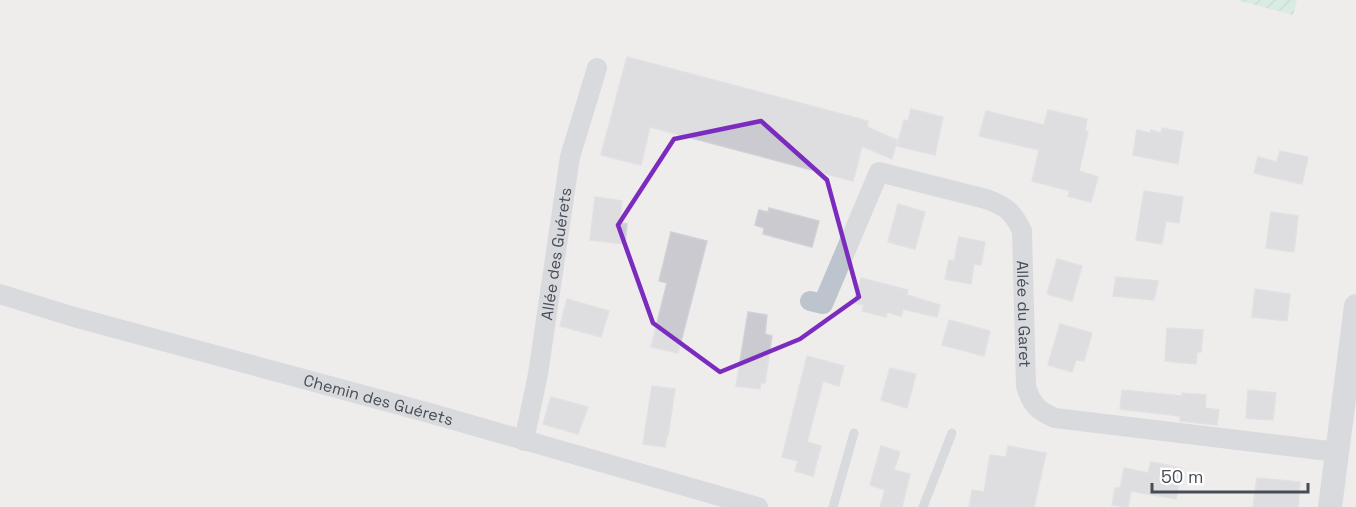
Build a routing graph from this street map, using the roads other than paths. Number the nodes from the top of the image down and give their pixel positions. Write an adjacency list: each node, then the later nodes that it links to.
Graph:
1 (597, 68): 7 (street, Allée des Guérets)
2 (0, 294): 7 (street, Chemin des Guérets)
3 (810, 301): 8 (street, Allée du Garet)
4 (1356, 306): 8 (street)
5 (854, 433): 10 (lane)
6 (952, 433): 11 (lane)
7 (524, 441): 9 (street, Chemin des Guérets)
8 (1337, 452): 12 (street)
9 (758, 507)
10 (833, 507)
11 (923, 507)
12 (1330, 507)

